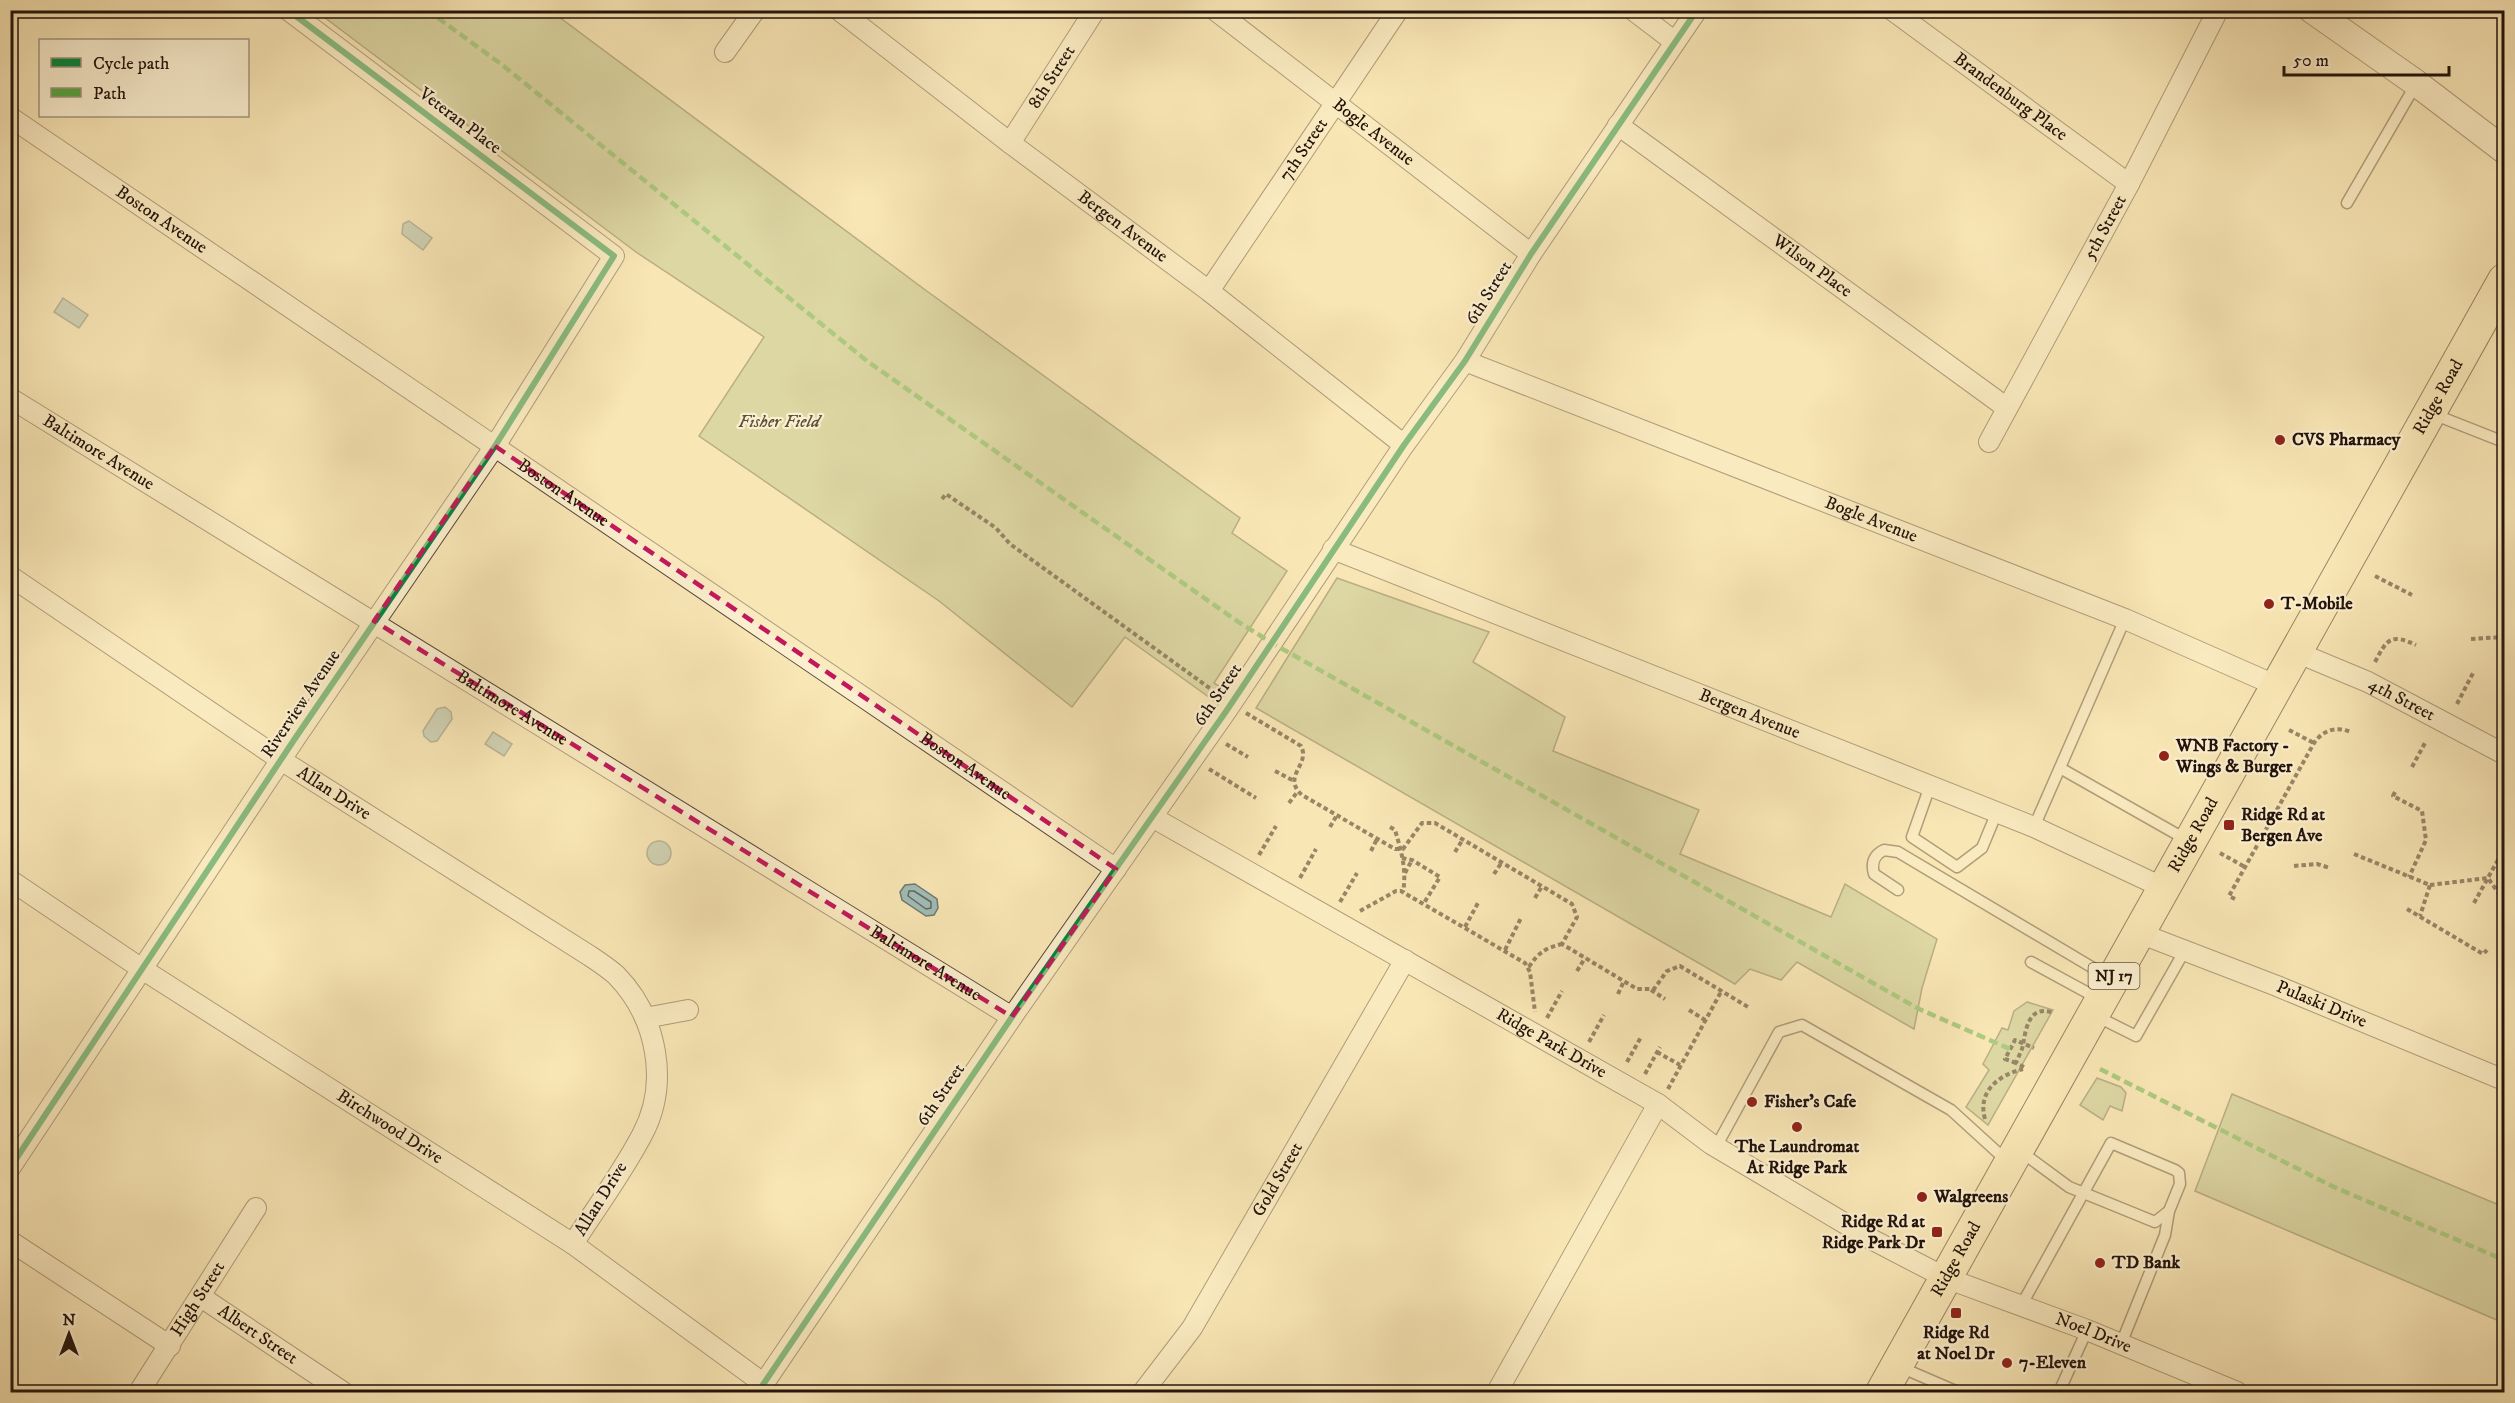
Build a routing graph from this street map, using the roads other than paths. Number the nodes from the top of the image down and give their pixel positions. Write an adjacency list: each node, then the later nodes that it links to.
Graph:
1 (288, 10): 23 (street, Veteran Place)
2 (755, 10): 13 (street)
3 (839, 10): 18 (street, Bergen Avenue)
4 (1095, 10): 18 (street, 8th Street)
5 (1215, 10): 15 (street, Bogle Avenue)
6 (1398, 10): 15 (street, 7th Street)
7 (1633, 10): 12 (street)
8 (1697, 10): 12 (street, 6th Street)
9 (1892, 10): 20 (street, Brandenburg Place)
10 (2217, 10): 20 (street, 5th Street)
11 (2312, 10): 14 (street)
12 (1675, 42): 17 (street, 6th Street)
13 (725, 52)
14 (2416, 83): 19 (street); 21 (lane)
15 (1337, 104): 22 (street, Bogle Avenue); 24 (street, 7th Street)
16 (10, 117): 33 (street, Boston Avenue)
17 (1618, 125): 22 (street, 6th Street); 28 (street, Wilson Place)
18 (1010, 143): 24 (street, Bergen Avenue)
19 (2505, 150)
20 (2129, 184): 28 (street, 5th Street)
21 (2347, 203)
22 (1531, 254): 26 (street, 6th Street)
23 (614, 256): 33 (street, Riverview Avenue)
24 (1209, 291): 32 (street, Bergen Avenue)
25 (2500, 298): 29 (main road, Ridge Road / NJ 17)
26 (1465, 361): 32 (street, 6th Street); 36 (street, Bogle Avenue)
27 (10, 398): 37 (street, Baltimore Avenue)
28 (2007, 408): 31 (street, 5th Street)
29 (2430, 413): 30 (lane); 38 (main road, Ridge Road / NJ 17)
30 (2505, 441)
31 (1989, 442)
32 (1404, 445): 34 (street, 6th Street)
33 (495, 446): 37 (street, Riverview Avenue); 48 (street, Boston Avenue)
34 (1333, 549): 43 (street, Bergen Avenue); 45 (street, 6th Street)
35 (10, 576): 41 (street, Allan Drive)
36 (2125, 619): 39 (street, Bogle Avenue); 42 (lane)
37 (374, 621): 41 (street, Riverview Avenue); 59 (street, Baltimore Avenue)
38 (2296, 652): 39 (main road, Ridge Road / NJ 17); 40 (street, 4th Street)
39 (2277, 686): 47 (main road, Ridge Road / NJ 17)
40 (2505, 754)
41 (281, 760): 56 (street, Riverview Avenue); 60 (street, Allan Drive)
42 (2060, 768): 46 (lane); 47 (lane)
43 (1930, 786): 44 (street, Bergen Avenue); 44 (lane)
44 (1997, 812): 46 (street, Bergen Avenue)
45 (1152, 817): 48 (street, 6th Street); 54 (street, Ridge Park Drive)
46 (2034, 826): 50 (street, Bergen Avenue)
47 (2190, 841): 50 (main road, Ridge Road / NJ 17)
48 (1116, 868): 59 (street, 6th Street)
49 (10, 880): 56 (street, Birchwood Drive)
50 (2164, 888): 52 (main road, Ridge Road / NJ 17)
51 (1898, 890): 57 (lane)
52 (2139, 933): 53 (street, Pulaski Drive); 57 (main road, Ridge Road / NJ 17)
53 (2185, 950): 57 (lane); 61 (street, Pulaski Drive)
54 (1405, 960): 62 (street, Ridge Park Drive); 83 (street, Gold Street)
55 (2031, 962): 57 (lane)
56 (142, 969): 65 (street, Riverview Avenue); 72 (street, Birchwood Drive)
57 (2102, 998): 64 (main road, Ridge Road / NJ 17)
58 (688, 1010): 60 (street)
59 (1012, 1017): 80 (street, 6th Street)
60 (645, 1018): 72 (street, Allan Drive)
61 (2505, 1080)
62 (1664, 1101): 63 (street, Ridge Park Drive); 84 (street)
63 (1716, 1147): 64 (lane); 73 (street, Ridge Park Drive)
64 (2014, 1156): 66 (lane); 73 (main road, Ridge Road / NJ 17)
65 (10, 1168)
66 (2084, 1192): 68 (lane); 69 (lane); 75 (lane)
67 (256, 1208): 74 (street, High Street)
68 (2169, 1211): 69 (lane); 70 (lane)
69 (2155, 1222): 70 (lane)
70 (2165, 1235): 77 (lane)
71 (10, 1241): 78 (street)
72 (573, 1244): 80 (street, Birchwood Drive)
73 (1946, 1278): 75 (street, Noel Drive); 79 (main road, Ridge Road / NJ 17)
74 (201, 1297): 78 (street, High Street); 82 (street, Albert Street)
75 (2021, 1306): 76 (street, Noel Drive)
76 (2086, 1330): 77 (street, Noel Drive); 87 (lane)
77 (2121, 1344): 88 (street, Noel Drive)
78 (170, 1346): 81 (street, High Street)
79 (1897, 1365): 85 (main road, Ridge Road / NJ 17); 86 (lane)
80 (761, 1388)
81 (139, 1392)
82 (343, 1392)
83 (1143, 1392)
84 (1497, 1392)
85 (1882, 1392)
86 (1958, 1392)
87 (2059, 1392)
88 (2237, 1392)

